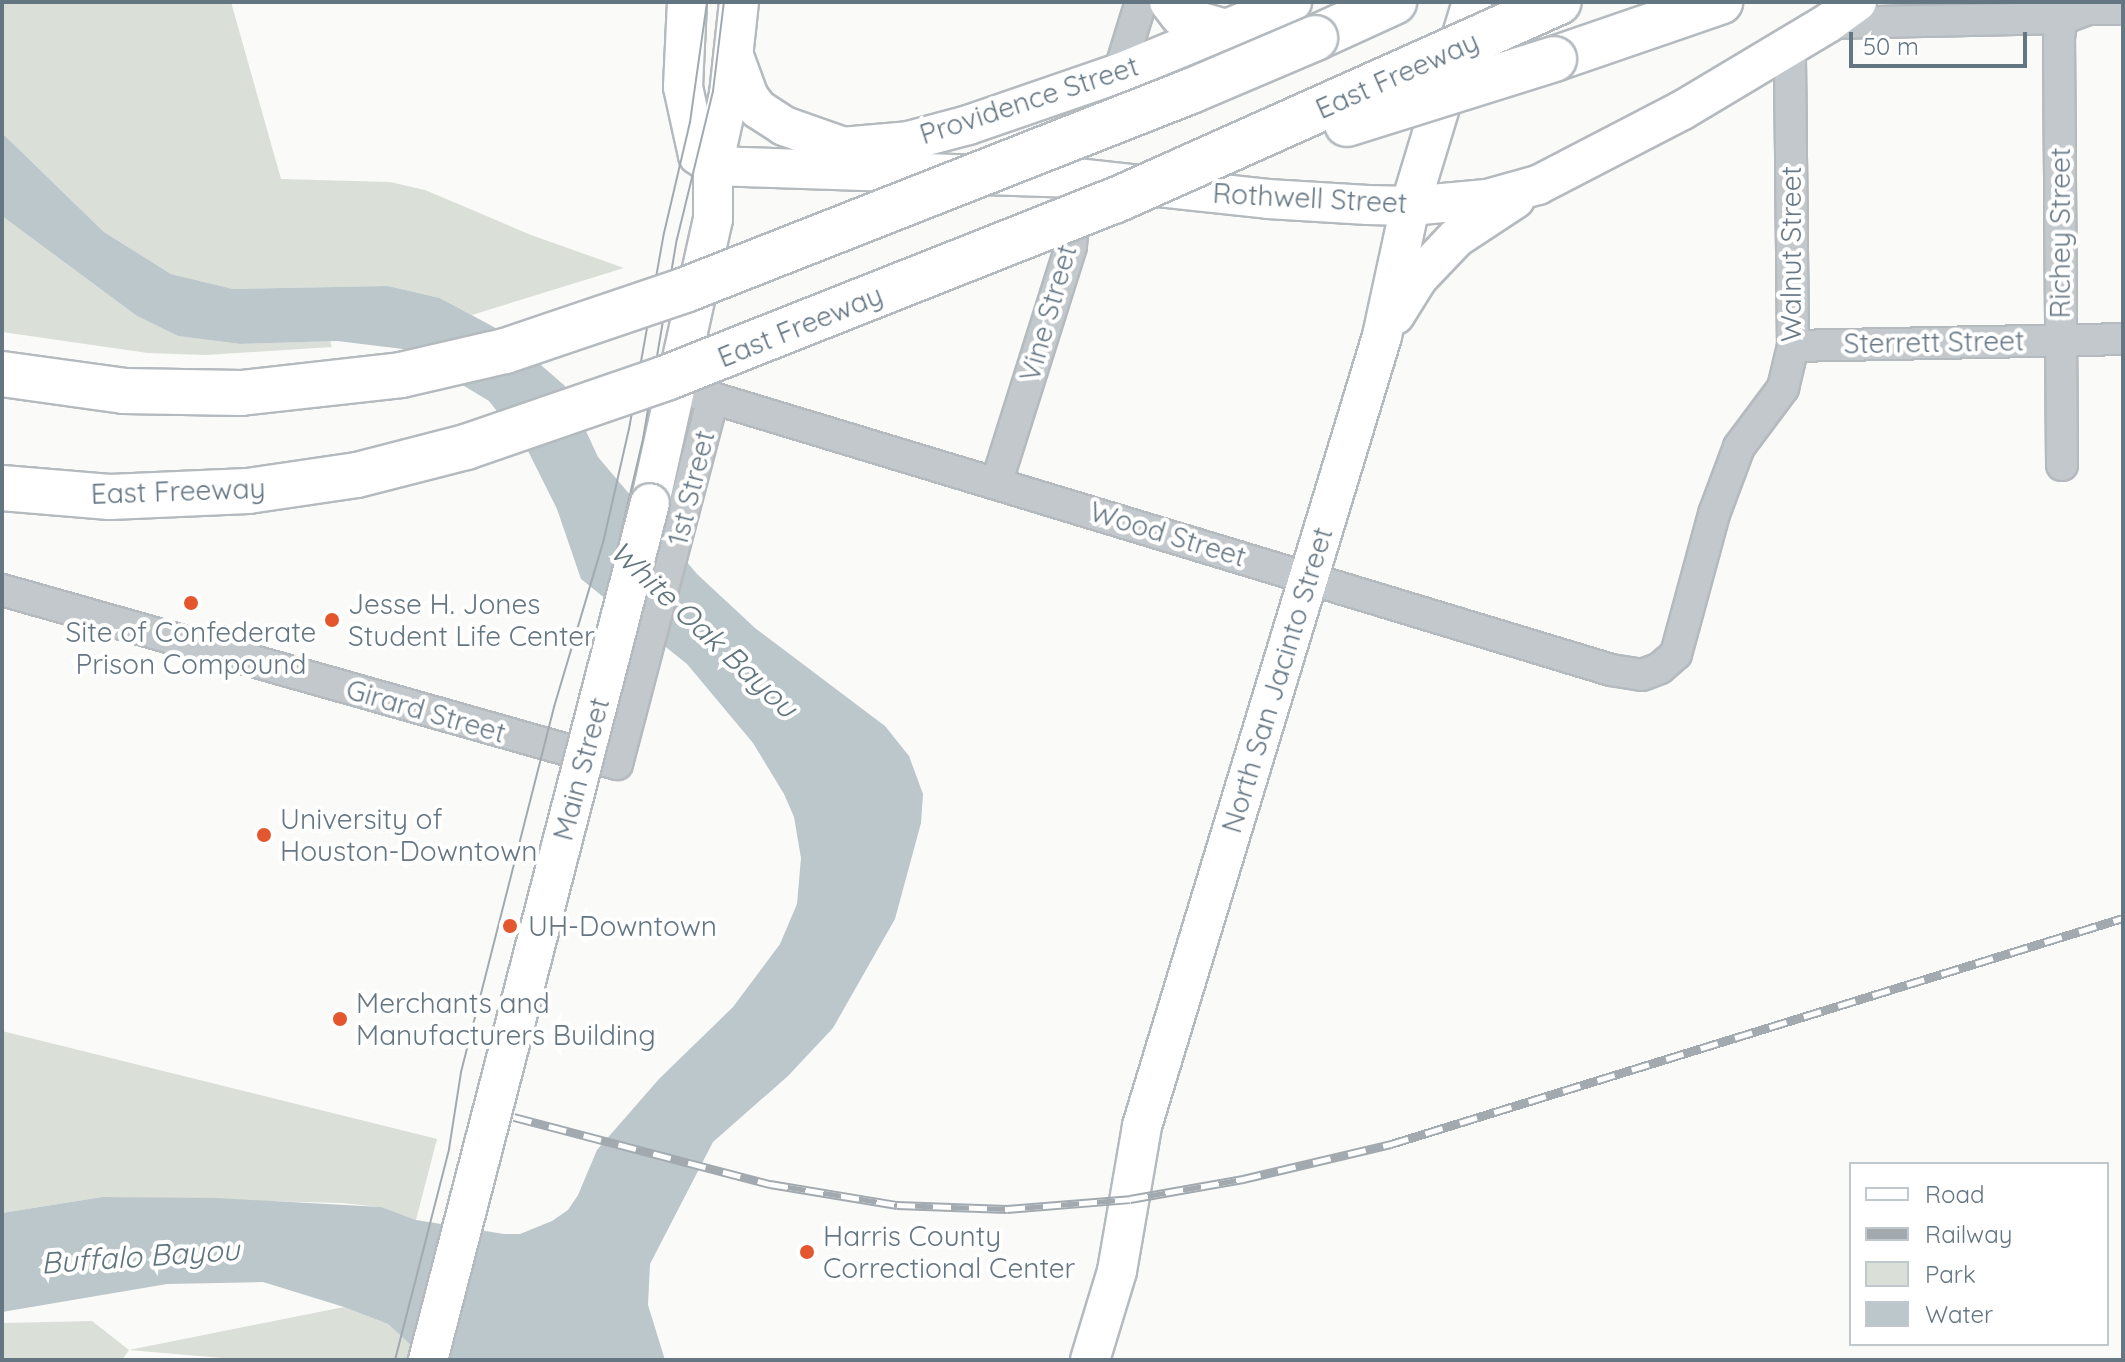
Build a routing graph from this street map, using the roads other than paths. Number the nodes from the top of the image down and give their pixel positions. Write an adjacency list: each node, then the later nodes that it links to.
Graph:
1 (687, 2): 19 (main road)
2 (739, 2): 15 (main road, Main Street)
3 (1141, 2): 16 (street)
4 (1169, 2): 13 (main road)
5 (1292, 2): 13 (main road, Providence Street)
6 (1394, 2): 28 (highway, bridge)
7 (1472, 2): 23 (main road, North San Jacinto Street)
8 (1558, 2): 22 (highway, East Freeway, bridge)
9 (1704, 7): 22 (highway, bridge)
10 (2123, 9): 11 (street)
11 (2064, 10): 12 (street); 25 (street, Richey Street)
12 (1842, 13): 14 (main road, Rothwell Street)
13 (1226, 29): 16 (main road, Providence Street)
14 (1790, 46): 21 (main road, Rothwell Street); 27 (street, Walnut Street)
15 (733, 55): 18 (main road); 19 (main road, Main Street)
16 (1119, 73): 17 (main road, Providence Street)
17 (1058, 94): 18 (main road, Providence Street); 20 (street, Vine Street)
18 (844, 147): 19 (main road, Providence Street)
19 (713, 166): 20 (main road, Rothwell Street); 29 (main road, Main Street)
20 (1076, 178): 23 (main road, Rothwell Street); 32 (street, Vine Street)
21 (1538, 185): 23 (main road, Rothwell Street); 24 (main road)
22 (1114, 201): 33 (highway, East Freeway, bridge)
23 (1410, 206): 24 (main road, North San Jacinto Street)
24 (1382, 336): 35 (main road, North San Jacinto Street)
25 (2060, 339): 26 (street, Sterrett Street); 27 (street, Sterrett Street); 31 (street, Richey Street)
26 (2123, 339)
27 (1793, 346): 37 (street, Walnut Street)
28 (2, 374)
29 (676, 387): 30 (street, Wood Street); 34 (main road, Main Street)
30 (713, 398): 32 (street, Wood Street); 34 (street, 1st Street)
31 (2062, 465)
32 (997, 481): 35 (street, Wood Street)
33 (2, 488)
34 (667, 510): 38 (street, 1st Street); 39 (main road, Main Street, bridge)
35 (1309, 577): 37 (street, Wood Street); 40 (main road, North San Jacinto Street)
36 (2, 590): 38 (street, Girard Street)
37 (1660, 668)
38 (621, 751)
39 (428, 1360)
40 (1090, 1360)

